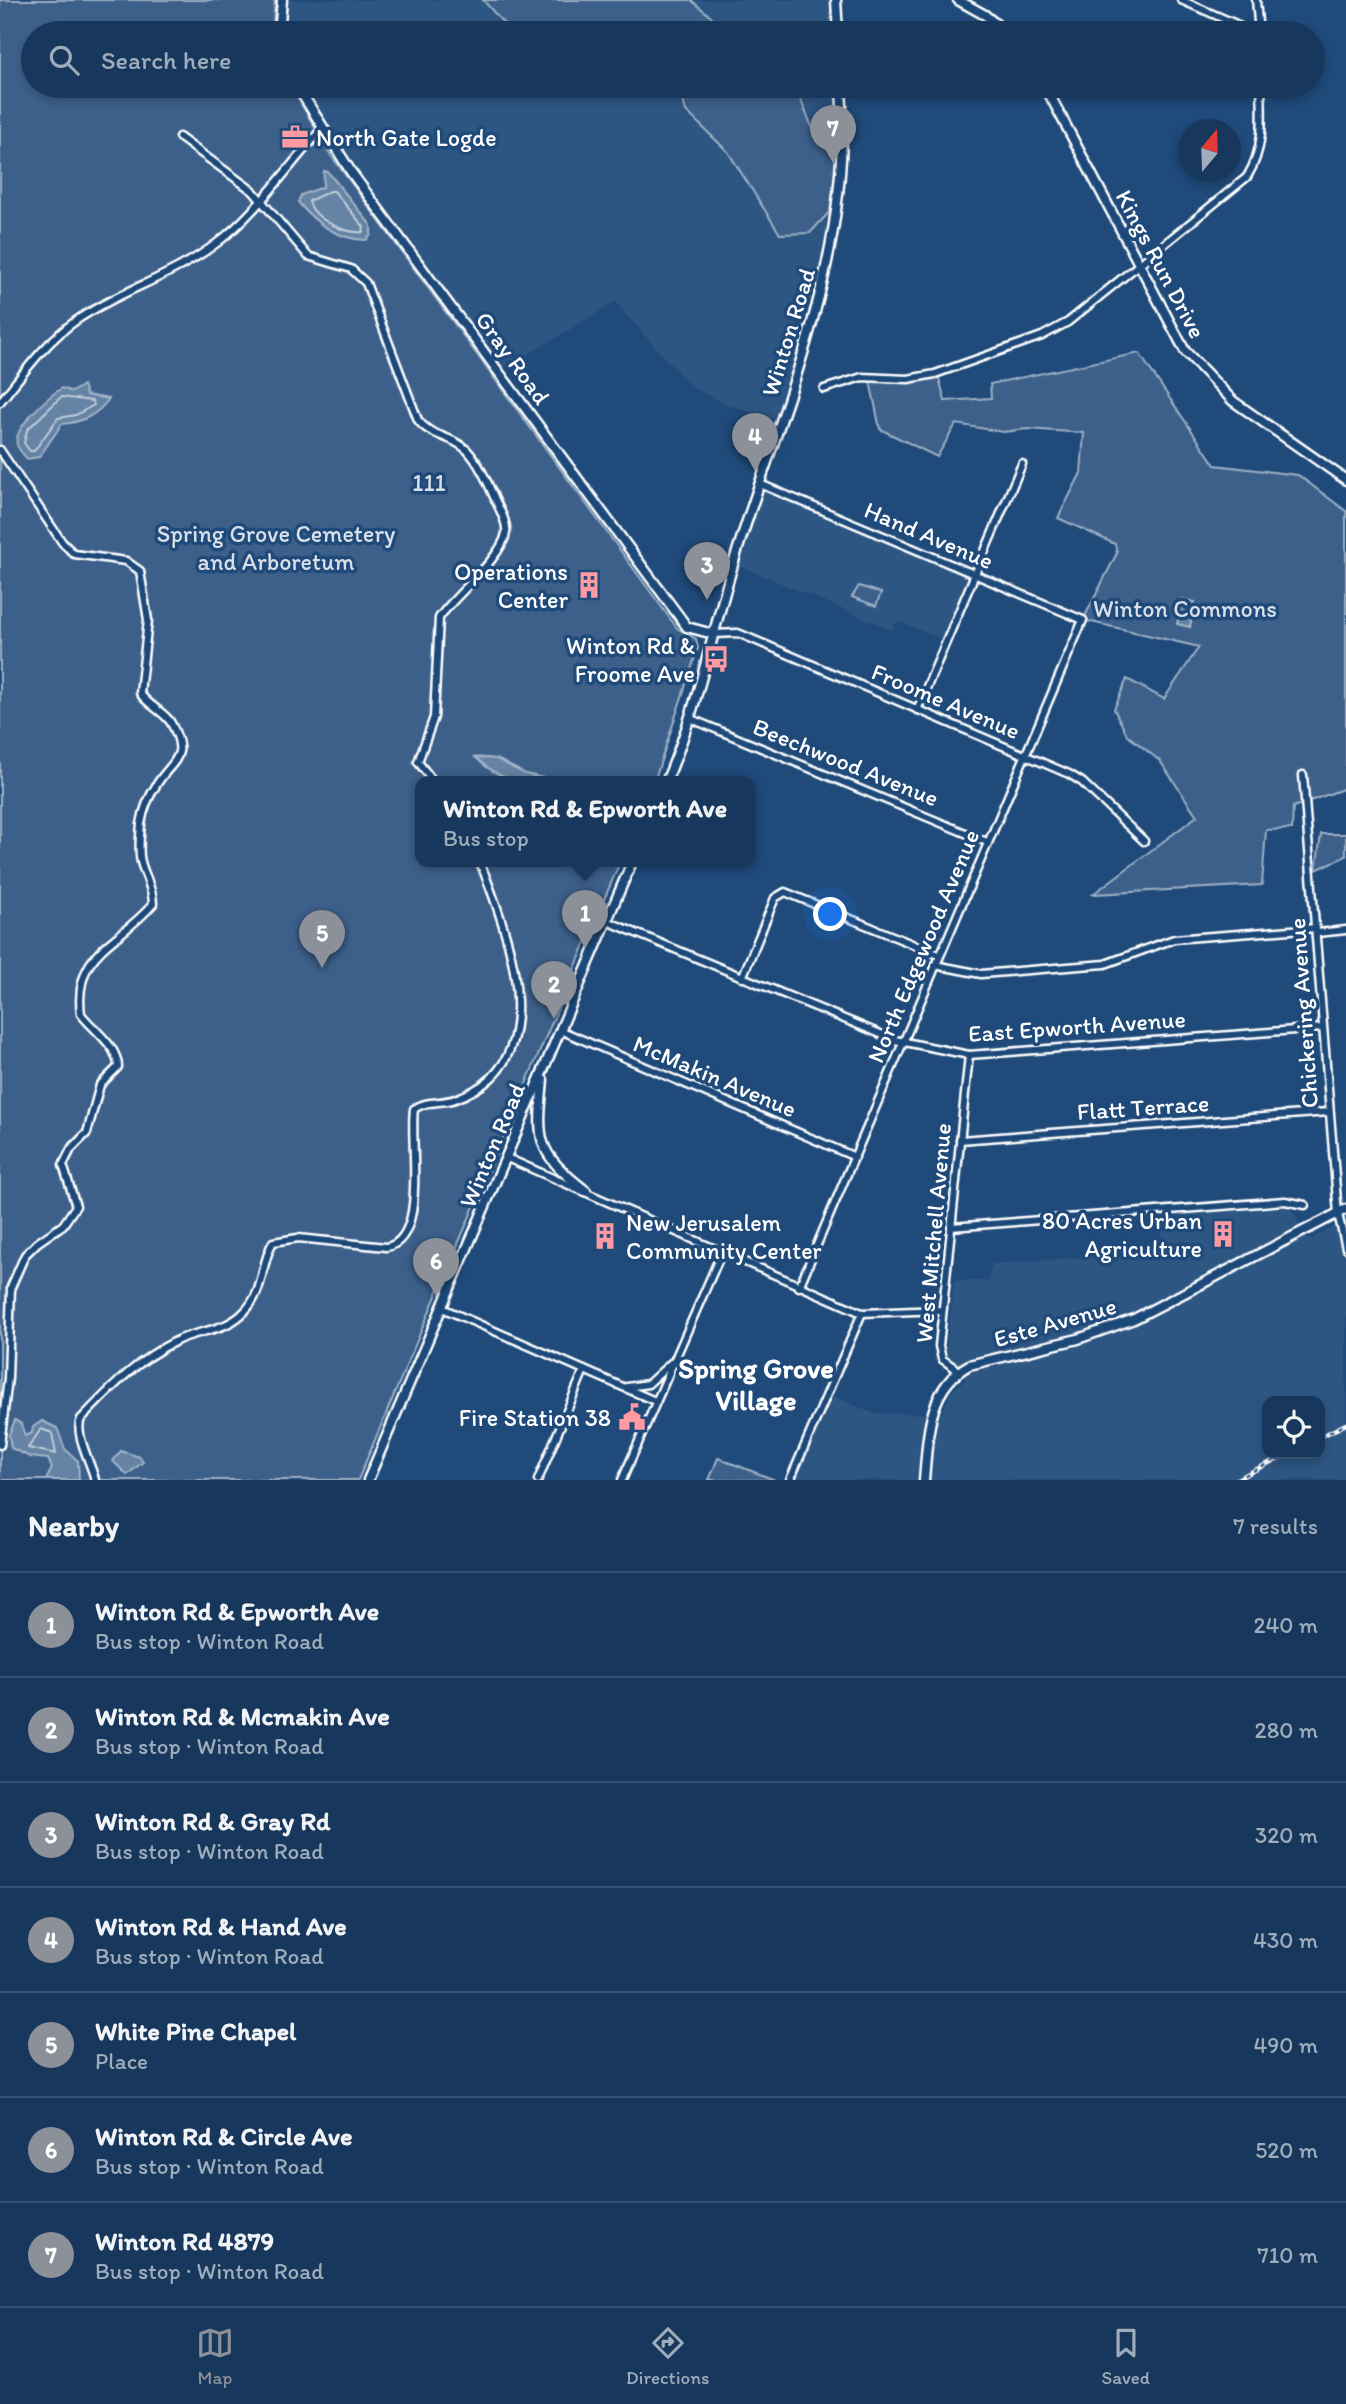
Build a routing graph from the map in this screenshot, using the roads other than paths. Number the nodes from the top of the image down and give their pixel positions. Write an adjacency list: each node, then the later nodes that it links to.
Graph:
1 (282, 0): 6 (street)
2 (836, 0): 7 (street)
3 (958, 0): 8 (street)
4 (1181, 0): 9 (street)
5 (1256, 0): 10 (street)
6 (280, 21)
7 (837, 21)
8 (992, 21)
9 (1229, 21)
10 (1258, 21)
11 (304, 98): 15 (street, Gray Road)
12 (841, 98): 24 (street, Winton Road)
13 (1051, 98): 18 (street, Kings Run Drive)
14 (1261, 98): 18 (street)
15 (322, 129): 17 (street); 27 (street, Gray Road)
16 (178, 137): 17 (street)
17 (261, 199): 20 (street); 32 (street)
18 (1139, 266): 19 (street); 23 (street, Kings Run Drive)
19 (824, 389)
20 (0, 402)
21 (0, 450): 68 (street)
22 (1022, 464): 25 (street)
23 (1346, 480)
24 (760, 484): 25 (street, Hand Avenue); 27 (street, Winton Road)
25 (974, 576): 26 (street, Hand Avenue); 28 (street)
26 (1083, 621): 30 (street, North Edgewood Avenue)
27 (713, 634): 28 (street, Froome Avenue); 29 (street, Winton Road)
28 (917, 710): 30 (street, Froome Avenue)
29 (689, 718): 33 (street, Winton Road); 35 (street, Beechwood Avenue)
30 (1025, 755): 34 (street, Froome Avenue); 35 (street, North Edgewood Avenue)
31 (1303, 775): 39 (street, Chickering Avenue)
32 (429, 776)
33 (668, 776)
34 (1144, 841)
35 (987, 842): 41 (street, North Edgewood Avenue)
36 (482, 867): 69 (street)
37 (630, 867): 38 (street, Winton Road)
38 (607, 921): 43 (street, East Epworth Avenue); 45 (street, Winton Road)
39 (1317, 930): 40 (street); 42 (street); 44 (street, Chickering Avenue)
40 (1346, 930)
41 (939, 955): 42 (street, North Edgewood Avenue); 43 (street)
42 (934, 965): 46 (street, North Edgewood Avenue)
43 (743, 978): 46 (street, East Epworth Avenue)
44 (1322, 1028): 47 (street, East Epworth Avenue); 49 (street, Chickering Avenue)
45 (560, 1030): 48 (street, Winton Road); 51 (street, McMakin Avenue)
46 (903, 1042): 47 (street, East Epworth Avenue); 51 (street, North Edgewood Avenue)
47 (969, 1055): 50 (street, West Mitchell Avenue)
48 (544, 1071): 52 (street, Winton Road); 53 (street)
49 (1329, 1112): 50 (street, Flatt Terrace); 55 (street, Chickering Avenue)
50 (961, 1140): 56 (street, West Mitchell Avenue)
51 (855, 1157): 59 (street, North Edgewood Avenue)
52 (507, 1158): 53 (street); 60 (street, Winton Road)
53 (586, 1191): 58 (street)
54 (1305, 1205): 56 (street)
55 (1342, 1211): 57 (street, Chickering Avenue); 65 (street, Este Avenue)
56 (951, 1227): 61 (street, West Mitchell Avenue)
57 (1346, 1248)
58 (721, 1254): 59 (street); 63 (street)
59 (799, 1287): 62 (street)
60 (442, 1308): 64 (street); 70 (street, Winton Road)
61 (942, 1310): 62 (street); 65 (street, West Mitchell Avenue)
62 (862, 1313): 73 (street)
63 (674, 1359): 66 (street); 67 (street)
64 (584, 1370): 66 (street); 71 (street)
65 (959, 1371): 74 (street, West Mitchell Avenue)
66 (617, 1385): 67 (street)
67 (655, 1401): 72 (street)
68 (0, 1445)
69 (95, 1480)
70 (368, 1480)
71 (538, 1480)
72 (622, 1480)
73 (790, 1480)
74 (924, 1480)

